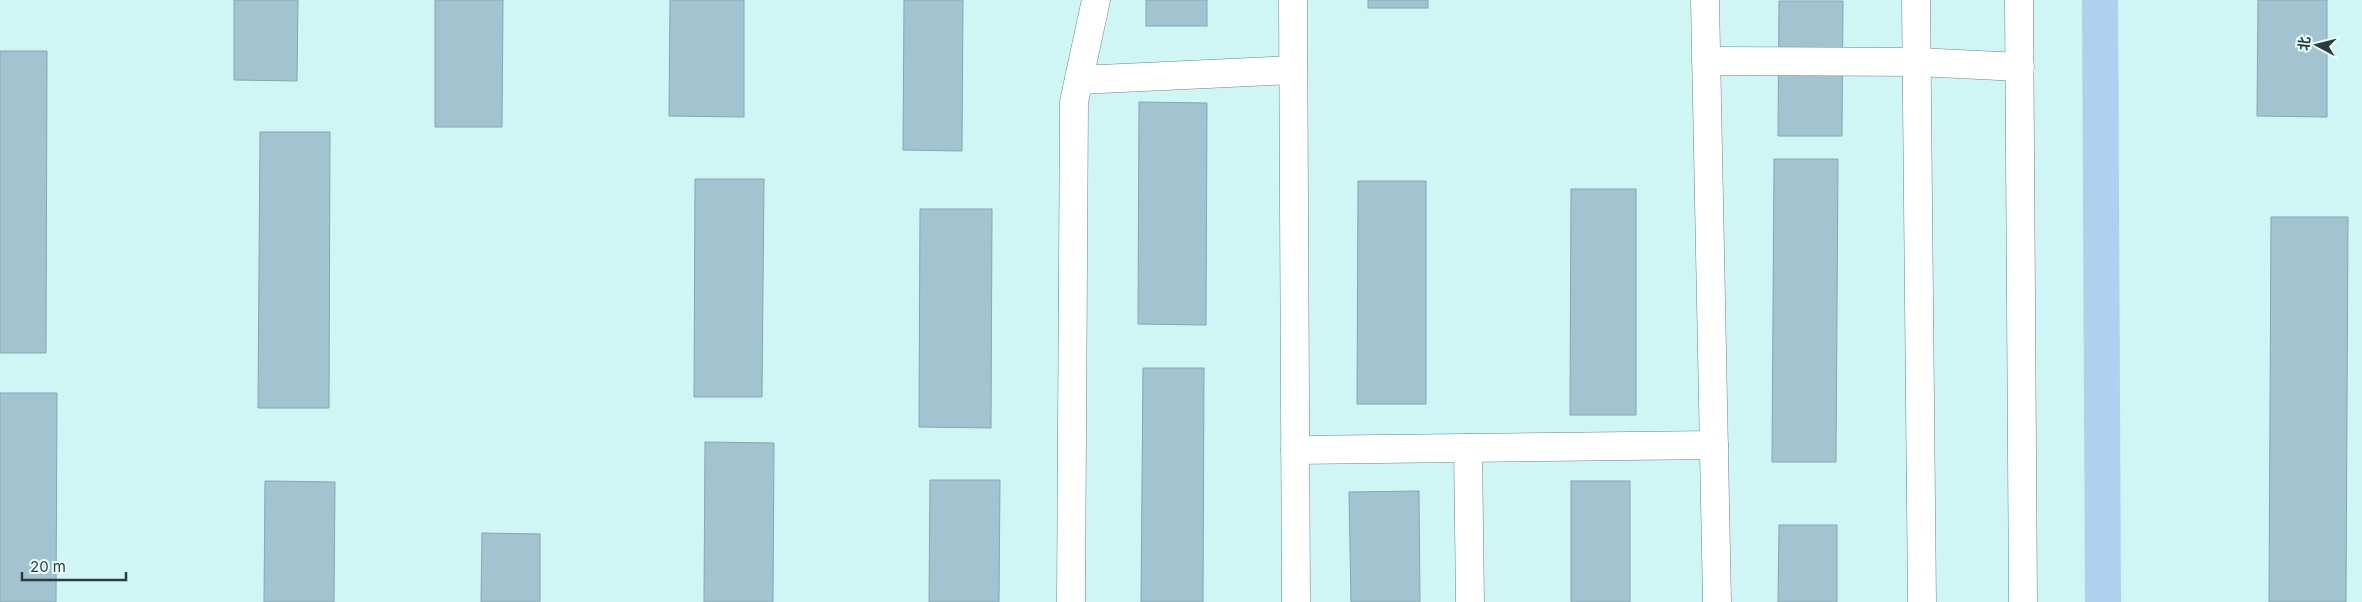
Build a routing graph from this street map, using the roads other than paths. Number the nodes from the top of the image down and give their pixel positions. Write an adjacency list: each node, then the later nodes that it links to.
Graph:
1 (1096, 0): 10 (street)
2 (1293, 0): 9 (street)
3 (1705, 0): 6 (street)
4 (1916, 0): 7 (street)
5 (2019, 0): 8 (street)
6 (1706, 61): 7 (street); 11 (street)
7 (1917, 62): 8 (street); 18 (street)
8 (2020, 67): 19 (street)
9 (1293, 70): 10 (street); 13 (street)
10 (1079, 80): 14 (street)
11 (1714, 445): 12 (street); 17 (street)
12 (1468, 448): 13 (street); 16 (street)
13 (1295, 450): 15 (street)
14 (1071, 602)
15 (1296, 602)
16 (1470, 602)
17 (1717, 602)
18 (1922, 602)
19 (2023, 602)

